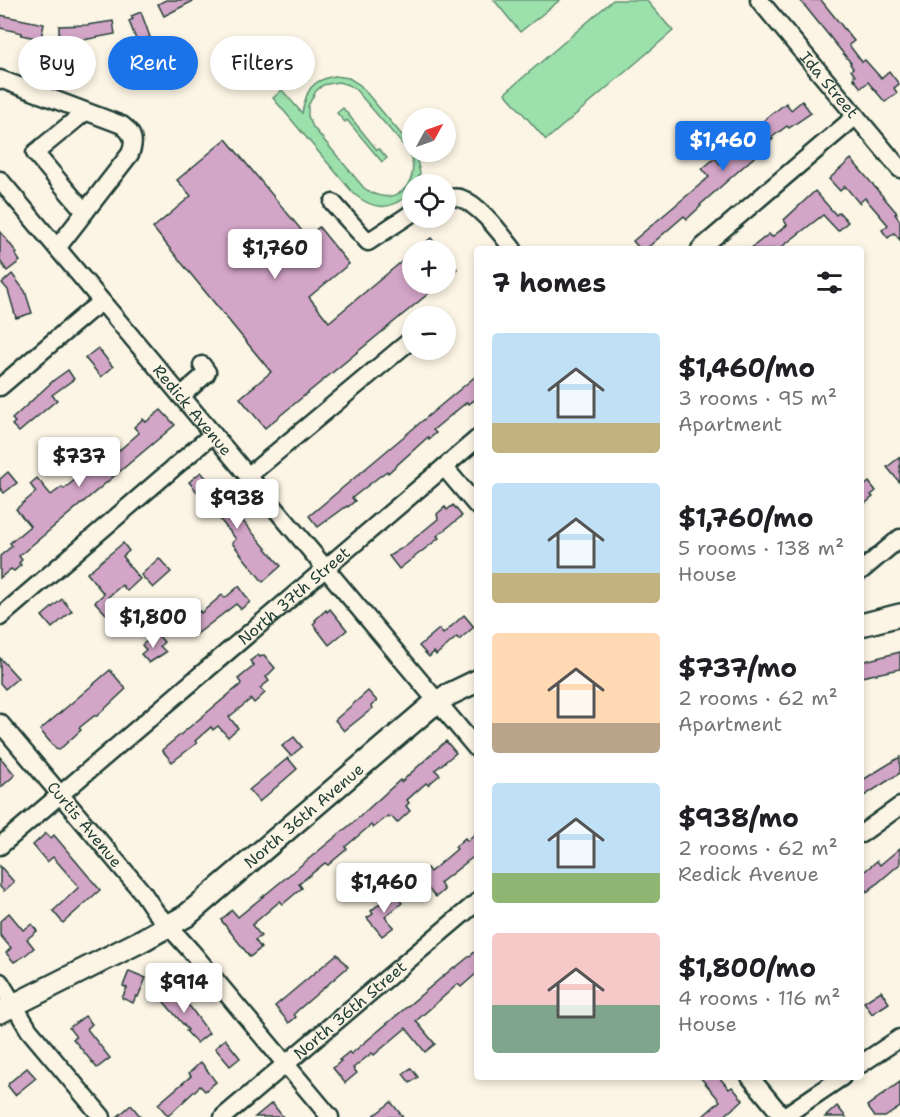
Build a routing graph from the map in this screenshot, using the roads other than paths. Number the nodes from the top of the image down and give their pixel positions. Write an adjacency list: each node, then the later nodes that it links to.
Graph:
1 (759, 0): 4 (street, Ida Street)
2 (0, 80): 3 (street)
3 (85, 112): 9 (street); 9 (street)
4 (856, 116): 5 (street, Ida Street); 12 (street)
5 (900, 169)
6 (0, 180): 13 (street, Redick Avenue)
7 (456, 198): 11 (street)
8 (333, 203): 10 (street)
9 (85, 212): 13 (street)
10 (402, 220)
11 (510, 246)
12 (704, 246)
13 (57, 248): 14 (street, Redick Avenue)
14 (102, 302): 17 (street); 18 (street, Redick Avenue)
15 (402, 347): 22 (street)
16 (202, 365): 18 (street)
17 (0, 387)
18 (181, 396): 19 (street, Redick Avenue)
19 (213, 434): 22 (street, Redick Avenue); 28 (street)
20 (474, 442): 21 (street, North 37th Street)
21 (444, 467): 23 (street); 25 (street, North 37th Street)
22 (248, 476): 25 (street, Redick Avenue)
23 (474, 502)
24 (900, 538): 26 (street)
25 (326, 568): 31 (street, Redick Avenue); 34 (street, North 37th Street)
26 (864, 568)
27 (900, 615): 29 (main road)
28 (0, 617)
29 (864, 624)
30 (474, 682): 31 (main road, North 36th Avenue)
31 (438, 701): 33 (street, Redick Avenue); 39 (main road, North 36th Avenue)
32 (0, 723): 34 (street, Curtis Avenue)
33 (474, 745)
34 (60, 795): 37 (street, North 37th Street); 39 (street, Curtis Avenue)
35 (900, 806): 36 (street)
36 (864, 832)
37 (0, 846)
38 (474, 905): 44 (street, North 36th Street)
39 (168, 926): 41 (main road, North 36th Avenue); 44 (street, Curtis Avenue)
40 (0, 982): 41 (street)
41 (7, 1008): 47 (street)
42 (900, 1038): 43 (street)
43 (864, 1062)
44 (286, 1064): 48 (street, North 36th Street); 49 (street, Curtis Avenue)
45 (752, 1080): 50 (street)
46 (838, 1080): 50 (street)
47 (102, 1117)
48 (223, 1117)
49 (330, 1117)
50 (783, 1117)

